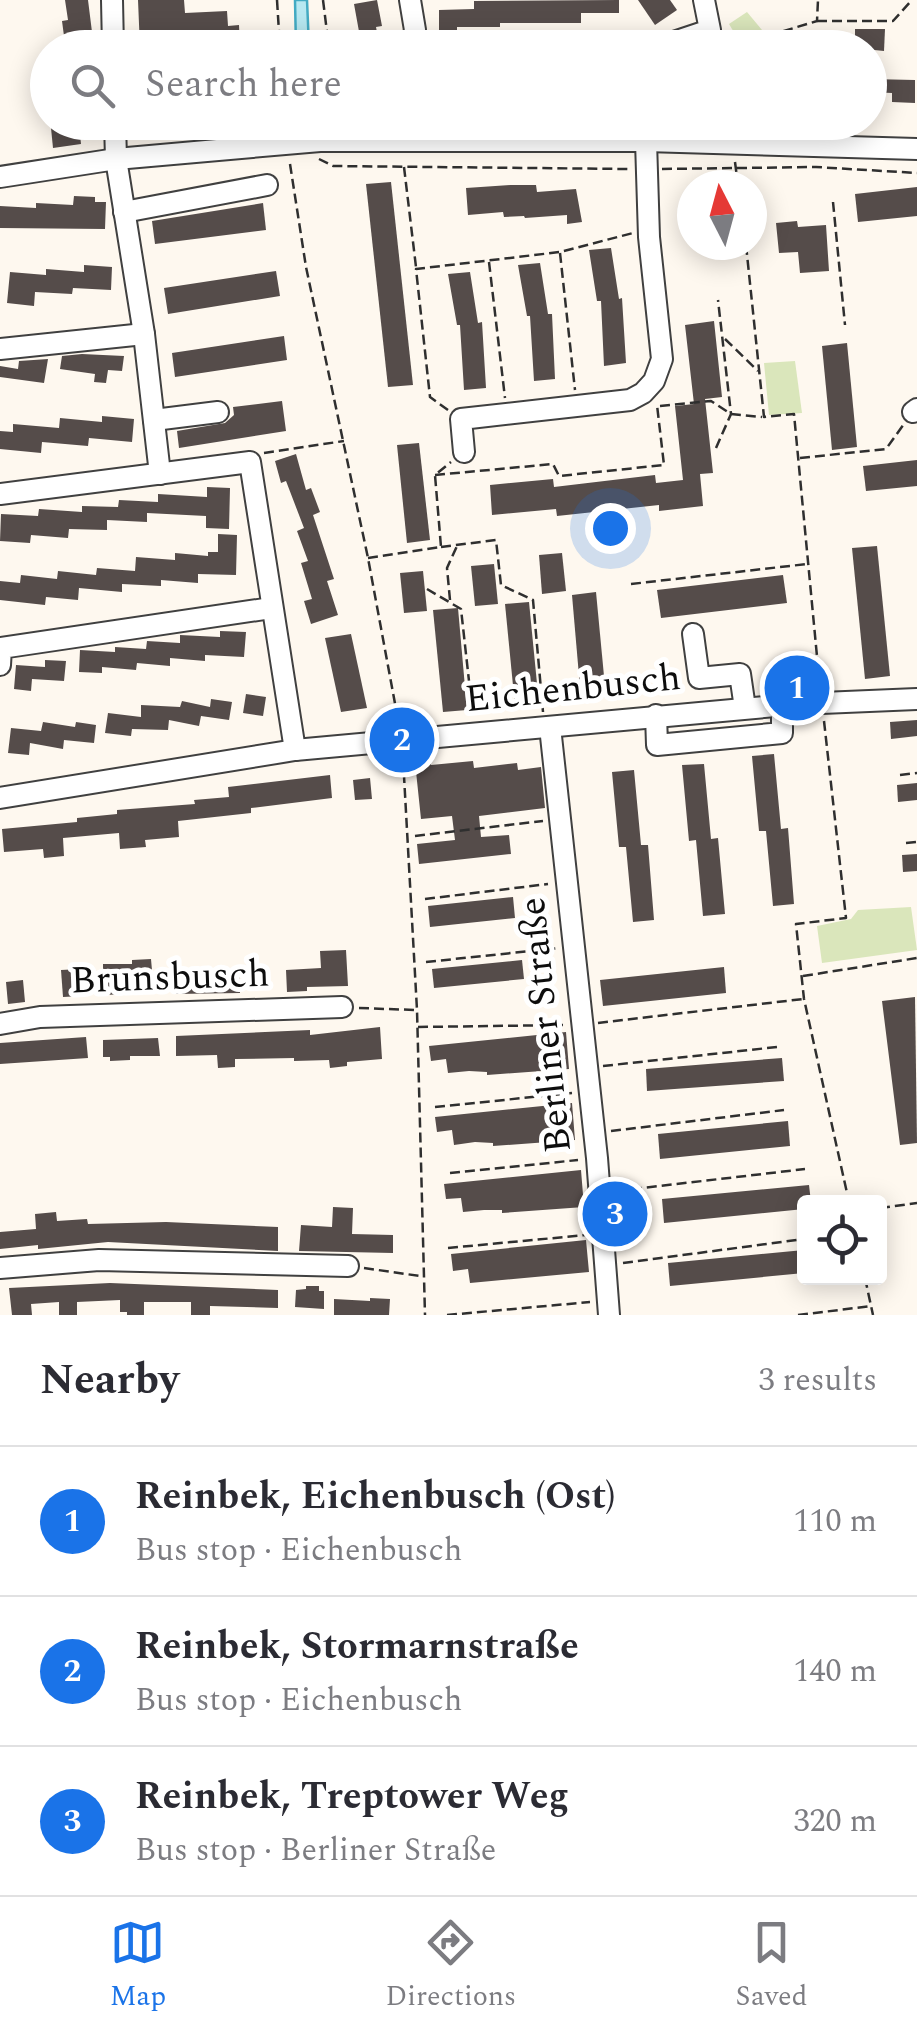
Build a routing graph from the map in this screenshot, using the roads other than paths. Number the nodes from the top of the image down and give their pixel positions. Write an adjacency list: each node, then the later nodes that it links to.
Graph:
1 (112, 0): 4 (street)
2 (410, 0): 5 (street)
3 (704, 0): 6 (street)
4 (113, 30)
5 (414, 30)
6 (710, 30)
7 (115, 140): 12 (street)
8 (318, 140): 12 (street)
9 (623, 140): 10 (street)
10 (646, 141): 11 (street); 20 (street)
11 (917, 149)
12 (116, 160): 13 (street); 15 (street)
13 (0, 177)
14 (267, 185): 15 (street)
15 (124, 212): 16 (street)
16 (144, 334): 17 (street); 19 (street)
17 (0, 349)
18 (218, 412): 19 (street)
19 (154, 420): 21 (street)
20 (464, 452)
21 (160, 474): 22 (street); 23 (street)
22 (0, 494)
23 (271, 608): 25 (street); 31 (street)
24 (693, 634): 28 (street)
25 (0, 665)
26 (917, 699): 27 (street, Eichenbusch)
27 (782, 706): 28 (street, Eichenbusch); 29 (street)
28 (745, 708): 29 (street, Eichenbusch)
29 (656, 716): 30 (street, Eichenbusch)
30 (548, 727): 31 (street, Eichenbusch); 37 (street, Berliner Straße)
31 (295, 750): 32 (street, Eichenbusch)
32 (0, 798)
33 (342, 1007): 34 (street, Brunsbusch)
34 (0, 1024)
35 (348, 1266): 36 (street)
36 (0, 1268)
37 (609, 1308)

